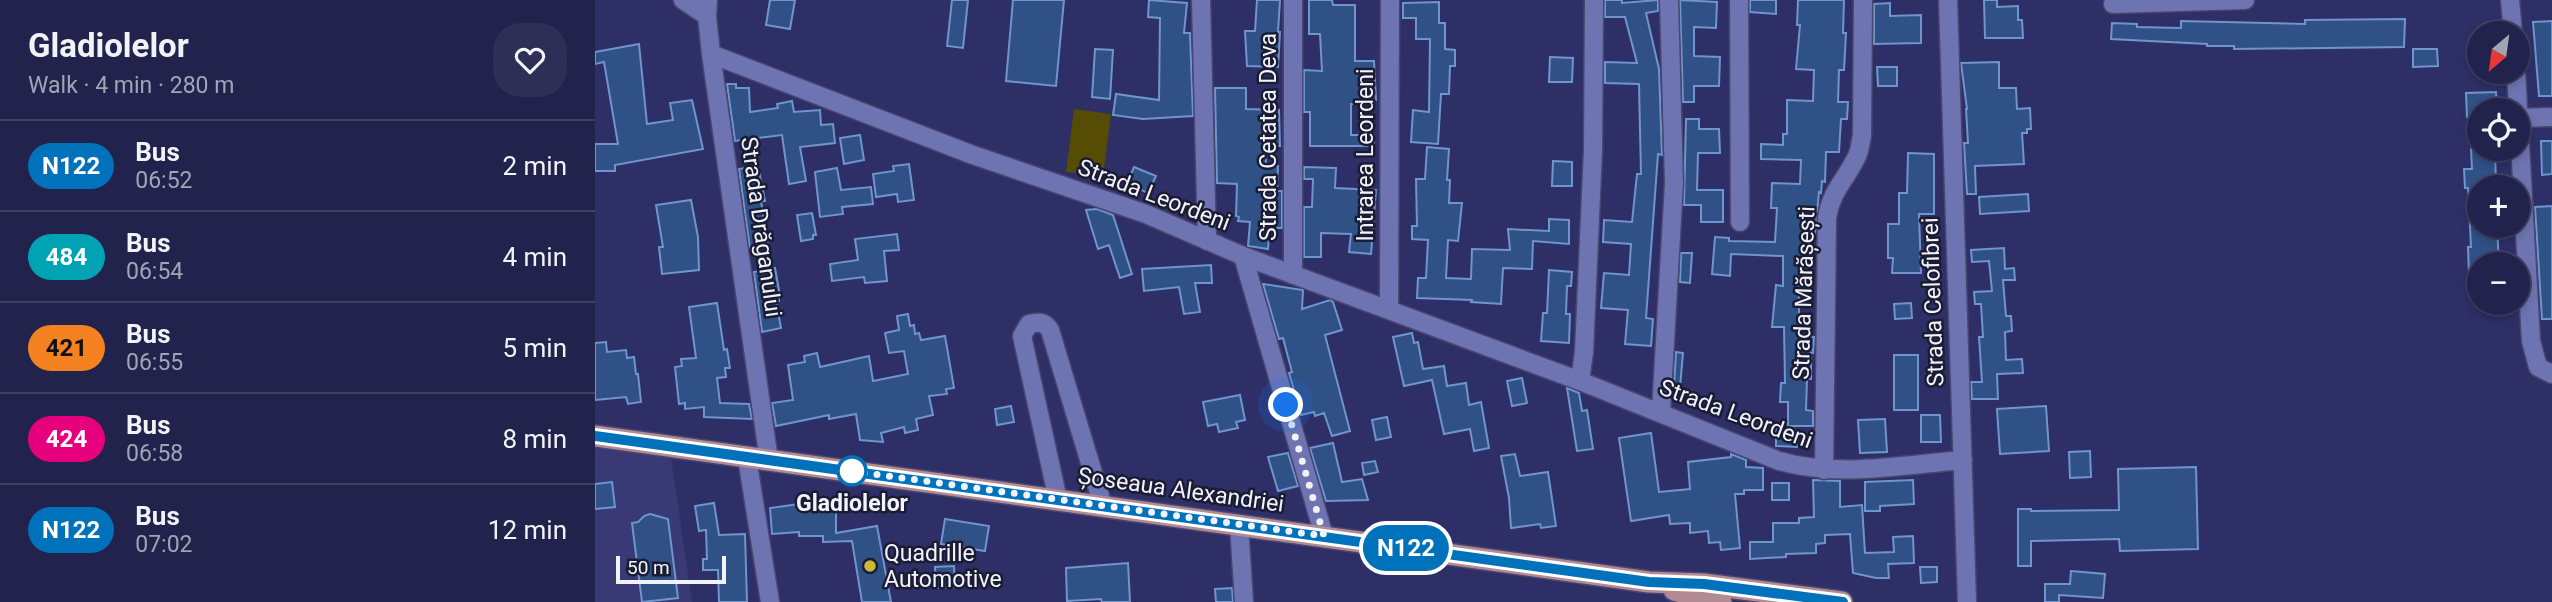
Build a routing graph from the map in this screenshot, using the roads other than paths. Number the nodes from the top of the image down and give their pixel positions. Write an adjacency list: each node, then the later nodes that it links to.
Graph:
1 (683, 0): 13 (street)
2 (1201, 0): 20 (street)
3 (1293, 0): 22 (street, Strada Cetatea Deva)
4 (1390, 0): 23 (street, Intrarea Leordeni)
5 (1594, 0): 25 (street)
6 (1669, 0): 26 (street)
7 (1739, 0): 19 (street)
8 (1863, 0): 31 (street, Strada Mărășești)
9 (1948, 0): 29 (street, Strada Celofibrei)
10 (2245, 0): 12 (street)
11 (2510, 0): 14 (street)
12 (2113, 4)
13 (707, 8): 15 (street, Strada Drăganului)
14 (2512, 21)
15 (711, 54): 20 (street, Strada Leordeni); 30 (street, Strada Drăganului)
16 (2552, 117): 17 (street)
17 (2530, 118)
18 (2521, 161): 24 (street)
19 (1740, 222)
20 (1207, 241): 21 (street, Strada Leordeni)
21 (1243, 257): 22 (street, Strada Leordeni); 35 (street)
22 (1293, 275): 23 (street, Strada Leordeni)
23 (1389, 310): 25 (street, Strada Leordeni)
24 (2552, 374)
25 (1580, 381): 26 (street, Strada Leordeni)
26 (1661, 412): 31 (street, Strada Leordeni)
27 (595, 436): 28 (main road, Șoseaua Alexandriei)
28 (747, 458): 30 (main road, Șoseaua Alexandriei); 37 (street)
29 (1962, 460): 31 (street, Strada Leordeni); 41 (street, Strada Celofibrei)
30 (769, 461): 32 (main road, Șoseaua Alexandriei)
31 (1824, 470)
32 (1058, 500): 33 (main road, Șoseaua Alexandriei); 33 (street)
33 (1103, 506): 34 (main road, Șoseaua Alexandriei)
34 (1239, 525): 35 (main road, Șoseaua Alexandriei); 38 (street)
35 (1324, 536): 36 (main road, Șoseaua Alexandriei)
36 (1649, 582): 39 (main road, Șoseaua Alexandriei); 40 (main road, Șoseaua Alexandriei)
37 (771, 602)
38 (1244, 602)
39 (1721, 602)
40 (1842, 602)
41 (1967, 602)

